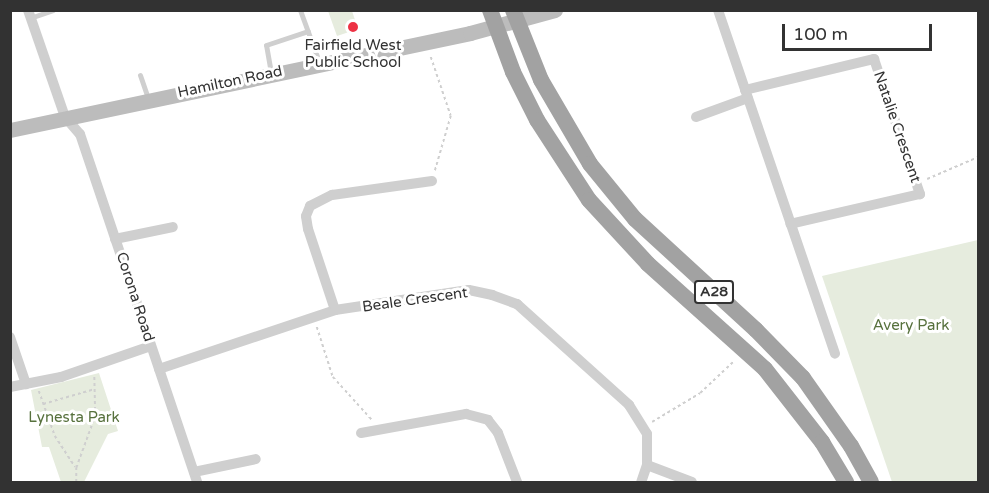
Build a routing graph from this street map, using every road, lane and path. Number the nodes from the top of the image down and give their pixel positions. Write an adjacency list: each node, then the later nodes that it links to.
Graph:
1 (53, 10): 5 (lane)
2 (300, 10): 8 (lane)
3 (555, 10): 6 (main road, Hamilton Road)
4 (718, 10): 13 (street)
5 (29, 14): 15 (street, Corona Road)
6 (514, 15): 7 (main road, Hamilton Road); 48 (highway, A28)
7 (493, 18): 10 (main road, Hamilton Road); 47 (highway, A28)
8 (308, 31): 10 (lane); 11 (lane)
9 (431, 57): 20 (path)
10 (319, 62): 11 (main road, Hamilton Road)
11 (271, 73): 14 (main road, Hamilton Road)
12 (140, 75): 14 (lane)
13 (746, 94): 16 (street); 21 (street); 21 (street, Natalie Crescent)
14 (148, 99): 15 (main road, Hamilton Road)
15 (65, 117): 17 (main road, Hamilton Road); 23 (street, Corona Road)
16 (696, 117)
17 (10, 130)
18 (978, 157): 19 (path)
19 (924, 180)
20 (432, 181): 24 (street)
21 (790, 224): 28 (street)
22 (173, 227): 23 (street)
23 (115, 239): 27 (street, Corona Road)
24 (335, 310): 25 (street, Beale Crescent); 36 (street, Beale Crescent)
25 (314, 317): 31 (street, Beale Crescent); 37 (path)
26 (10, 337): 32 (street)
27 (151, 346): 30 (street); 31 (street, Corona Road)
28 (835, 354)
29 (734, 361): 36 (path)
30 (92, 366): 32 (street); 34 (path)
31 (159, 369): 42 (street, Corona Road)
32 (31, 383): 33 (street); 35 (path)
33 (10, 387)
34 (96, 389): 35 (path); 41 (path)
35 (43, 404): 41 (path)
36 (644, 428): 40 (street, Beale Crescent)
37 (380, 429): 38 (street); 44 (street)
38 (361, 433)
39 (256, 459): 42 (street)
40 (647, 465): 45 (street, Beale Crescent); 46 (street)
41 (76, 468): 43 (path)
42 (195, 477)
43 (76, 483)
44 (517, 483)
45 (641, 483)
46 (692, 483)
47 (846, 483)
48 (871, 483)

